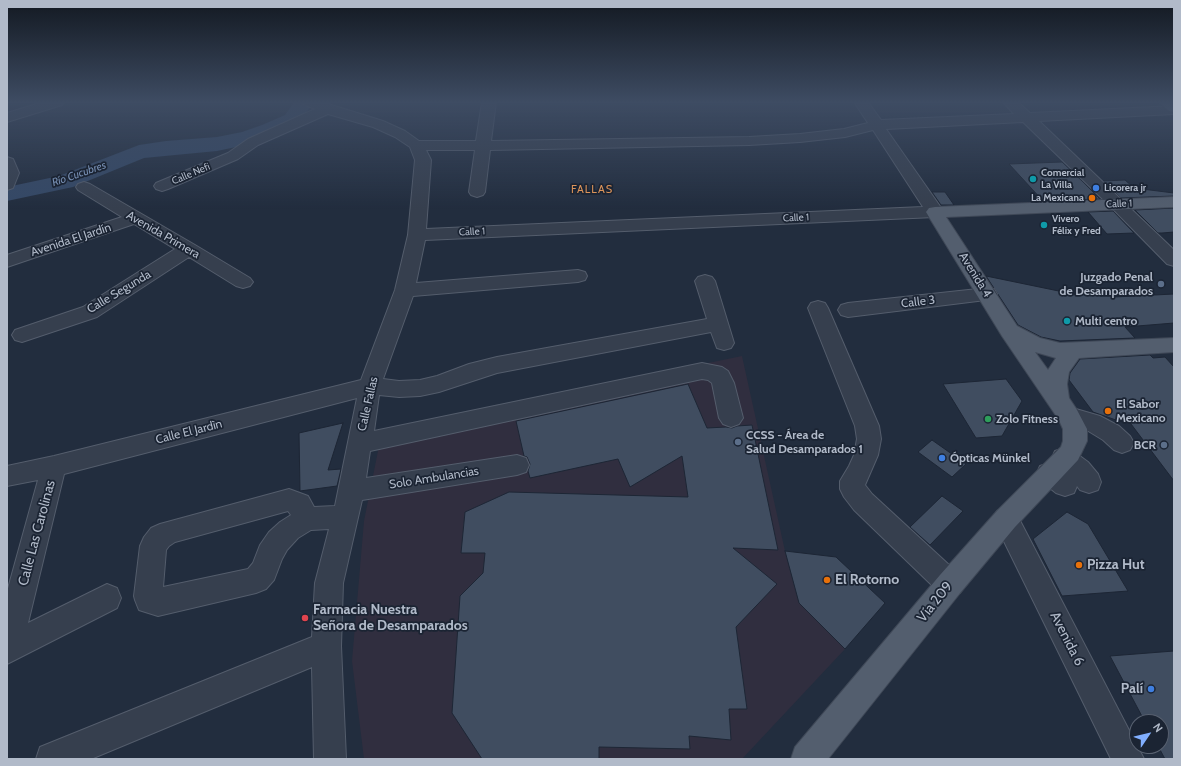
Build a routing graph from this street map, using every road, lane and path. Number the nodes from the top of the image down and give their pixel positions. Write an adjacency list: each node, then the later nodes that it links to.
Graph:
1 (259, 138): 11 (street, Calle Nefi)
2 (405, 138): 7 (street)
3 (485, 138): 8 (street)
4 (798, 138): 8 (street)
5 (884, 138): 16 (street, Avenida 4)
6 (1047, 138): 15 (street)
7 (416, 145): 8 (street); 18 (street, Calle Fallas)
8 (484, 146): 13 (street)
9 (7, 162): 10 (street)
10 (7, 186)
11 (162, 186)
12 (84, 187): 17 (street, Avenida Primera)
13 (477, 192)
14 (1174, 202): 15 (main road, Calle 1)
15 (1118, 204): 16 (main road, Calle 1); 20 (street)
16 (935, 212): 18 (street, Calle 1); 26 (main road, Avenida 4)
17 (135, 218): 19 (street, Avenida Primera); 21 (street, Avenida El Jardín)
18 (417, 235): 25 (street, Calle Fallas)
19 (189, 249): 24 (street, Avenida Primera); 30 (street, Calle Segunda)
20 (1174, 260)
21 (7, 261)
22 (578, 276): 25 (street)
23 (704, 281): 33 (street)
24 (243, 282)
25 (405, 290): 33 (street, Calle Fallas)
26 (987, 294): 28 (street, Calle 3); 29 (main road, Avenida 4)
27 (818, 308): 46 (street)
28 (848, 310)
29 (1009, 331): 32 (main road); 37 (main road, Avenida 4)
30 (22, 335)
31 (1174, 345): 32 (main road)
32 (1072, 351): 37 (main road)
33 (370, 386): 35 (street, Calle Fallas); 39 (street, Calle El Jardìn)
34 (731, 418): 35 (street)
35 (359, 444): 42 (street, Calle Fallas)
36 (1115, 444): 37 (street)
37 (1064, 445): 41 (street); 45 (main road, Vía 209)
38 (517, 465): 42 (street, Solo Ambulancias)
39 (54, 466): 40 (street, Calle El Jardìn); 48 (street, Calle Las Carolinas)
40 (7, 476)
41 (1089, 482)
42 (351, 491): 43 (street, Calle Fallas)
43 (345, 517): 44 (street); 49 (street, Calle Fallas)
44 (307, 519): 44 (street)
45 (1006, 519): 46 (main road, Vía 209); 54 (street, Avenida 6)
46 (950, 584): 53 (main road, Vía 209)
47 (106, 598): 50 (street)
48 (7, 646)
49 (326, 646): 51 (street); 52 (street, Calle Fallas)
50 (7, 649)
51 (52, 759)
52 (330, 759)
53 (807, 759)
54 (1128, 759)

